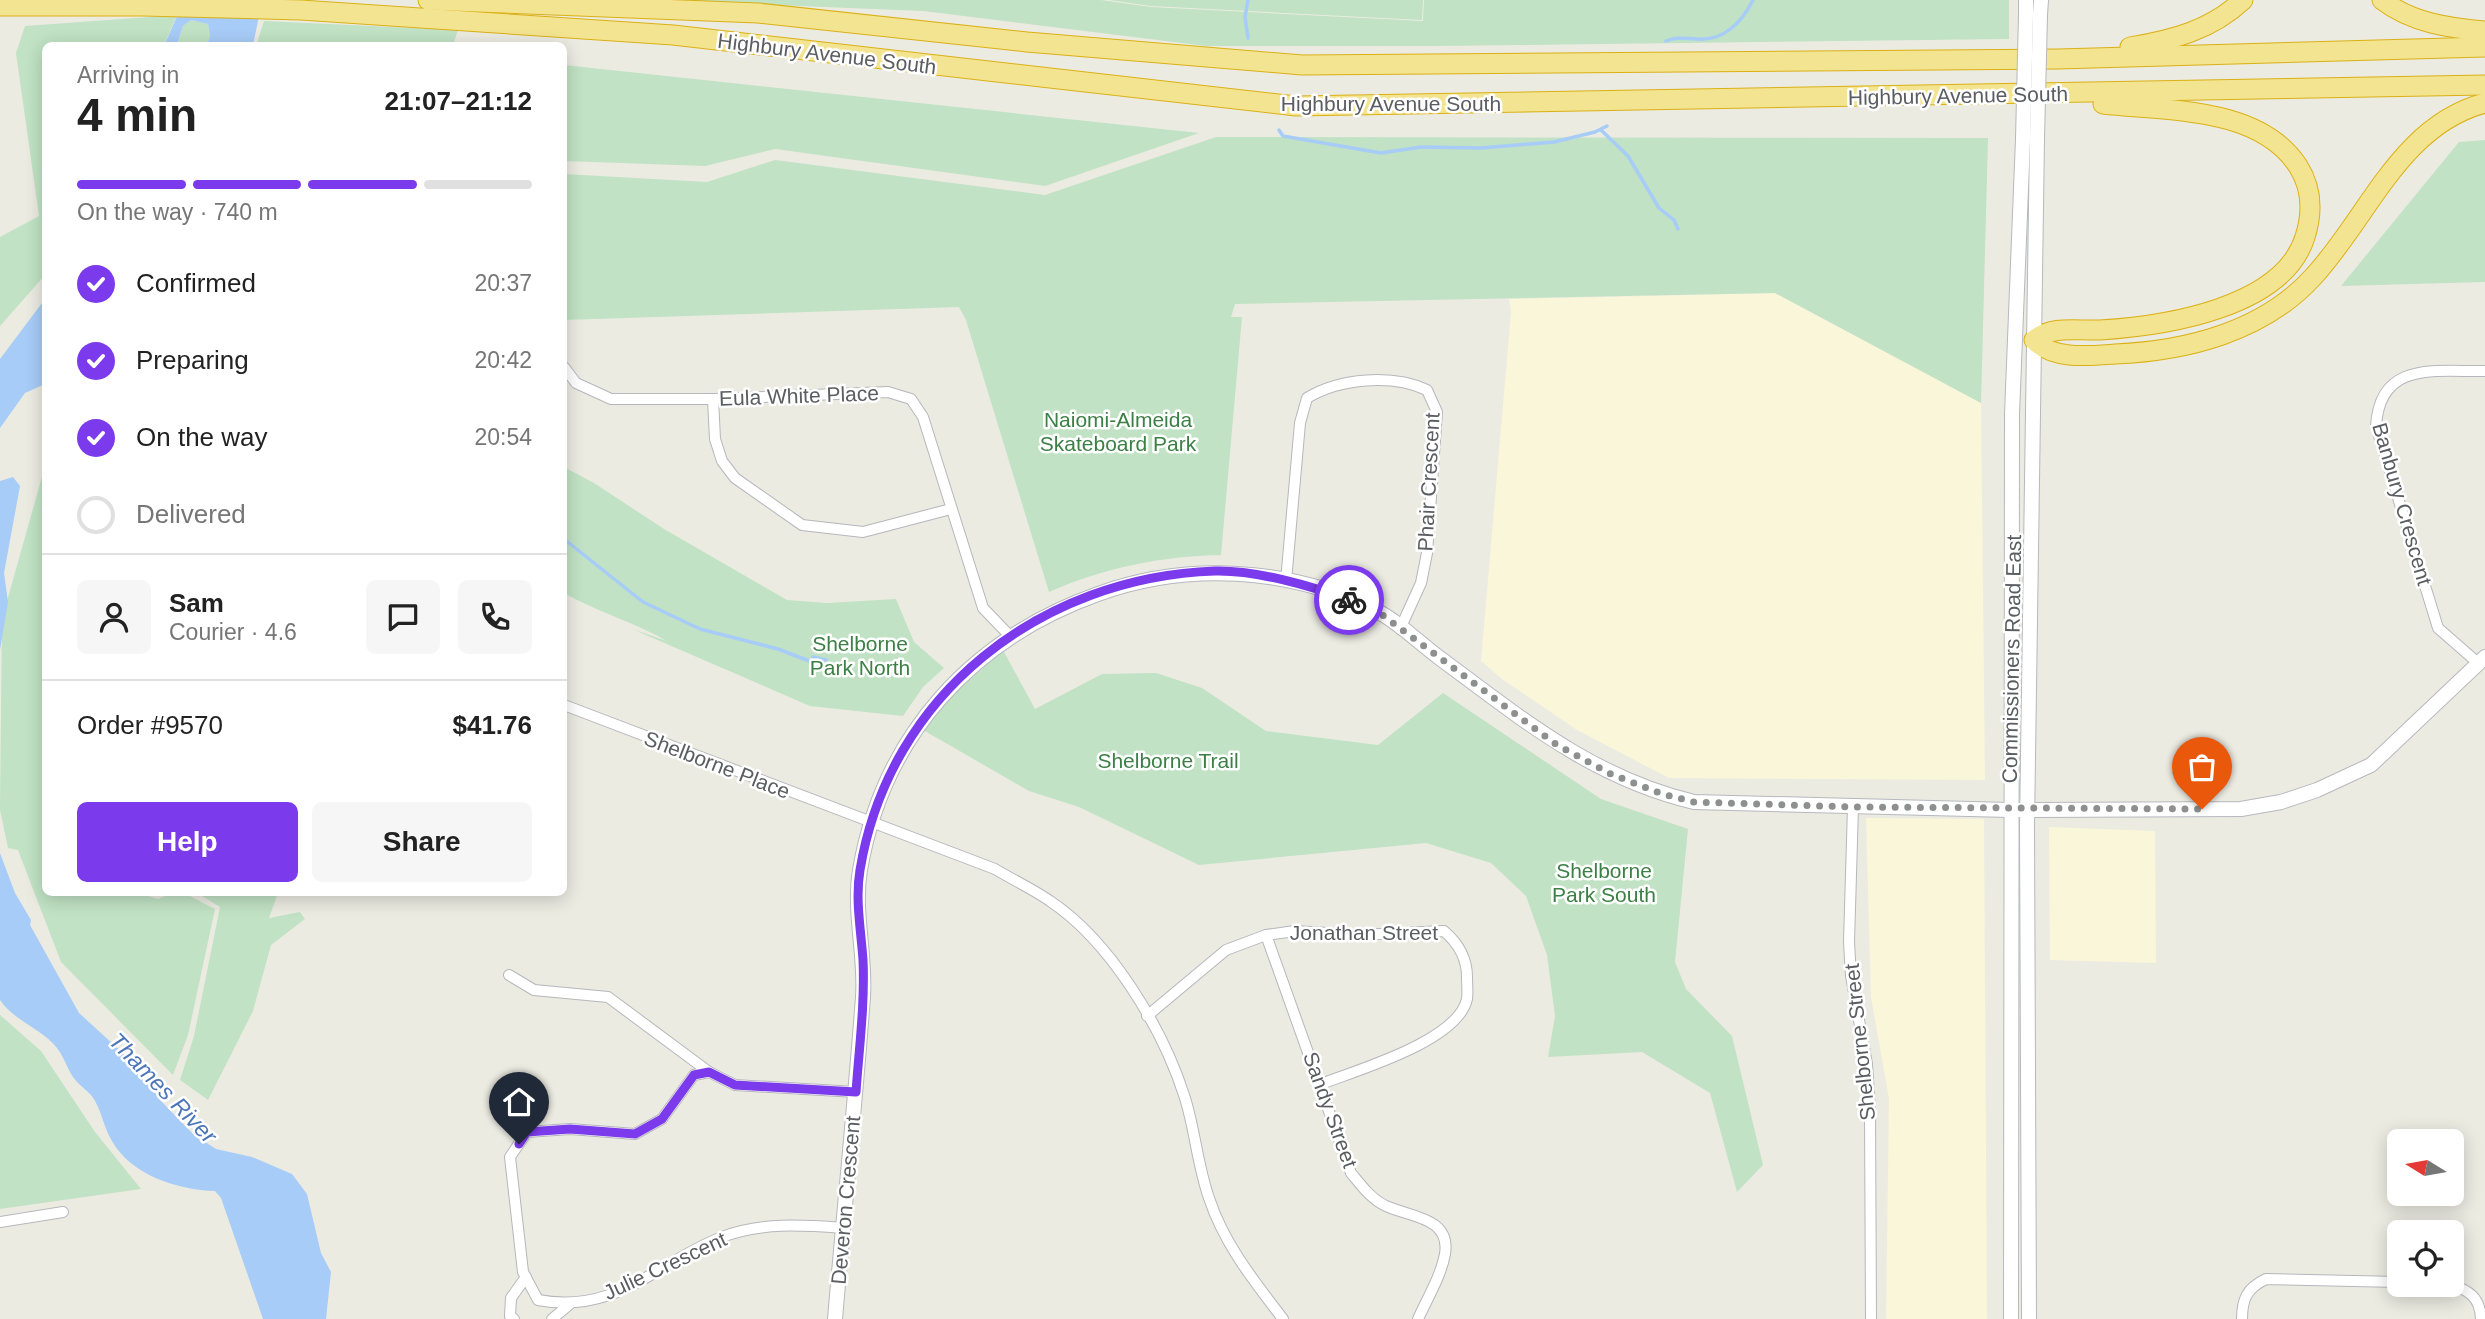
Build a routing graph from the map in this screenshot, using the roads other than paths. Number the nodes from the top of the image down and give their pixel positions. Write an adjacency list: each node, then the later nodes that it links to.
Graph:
1 (428, 0): 8 (highway, Highbury Avenue South)
2 (2243, 0): 8 (highway)
3 (2382, 0): 6 (highway)
4 (0, 6): 10 (highway, Highbury Avenue South)
5 (2033, 7): 12 (main road, Commissioners Road East, bridge)
6 (2485, 30)
7 (2485, 47): 8 (highway, Highbury Avenue South)
8 (2058, 58)
9 (2485, 85): 10 (highway, Highbury Avenue South)
10 (2061, 95): 13 (highway)
11 (2485, 103): 13 (highway)
12 (2030, 139): 13 (main road, Commissioners Road East); 14 (main road, Commissioners Road East)
13 (2034, 340): 14 (main road); 25 (main road, Commissioners Road East)
14 (2014, 341): 26 (main road, Commissioners Road East)
15 (567, 371): 17 (street, Eula White Place)
16 (2485, 371): 22 (street, Banbury Crescent)
17 (713, 399): 18 (street, Eula White Place); 18 (street)
18 (951, 509): 21 (street, Eula White Place)
19 (1286, 581): 20 (main road, Deveron Crescent); 20 (street, Phair Crescent); 21 (main road, Deveron Crescent)
20 (1400, 629): 24 (main road, Deveron Crescent)
21 (1009, 635): 27 (main road, Deveron Crescent)
22 (2482, 660): 25 (main road, Deveron Crescent)
23 (567, 706): 27 (street, Shelborne Place)
24 (1853, 807): 26 (main road, Deveron Crescent); 46 (street, Shelborne Street)
25 (2028, 809): 26 (main road, Deveron Crescent); 48 (main road, Commissioners Road East)
26 (2010, 810): 47 (main road, Commissioners Road East)
27 (872, 824): 30 (street); 33 (main road, Deveron Crescent)
28 (1266, 934): 30 (street, Jonathan Street); 32 (street, Sandy Street); 32 (street, Jonathan Street)
29 (509, 975): 31 (street)
30 (1147, 1016): 41 (street)
31 (709, 1072): 33 (street); 37 (street)
32 (1321, 1084): 45 (street, Sandy Street)
33 (856, 1092): 36 (main road, Deveron Crescent)
34 (63, 1212): 35 (street)
35 (0, 1222)
36 (844, 1228): 40 (street, Julie Crescent); 44 (main road, Deveron Crescent)
37 (526, 1277): 40 (street, Julie Crescent); 42 (street)
38 (2387, 1282): 49 (street)
39 (2464, 1288): 50 (street)
40 (570, 1304): 43 (street, Julie Crescent)
41 (1277, 1316)
42 (514, 1319)
43 (552, 1319)
44 (835, 1319)
45 (1418, 1319)
46 (1871, 1319)
47 (2011, 1319)
48 (2029, 1319)
49 (2242, 1319)
50 (2481, 1319)

